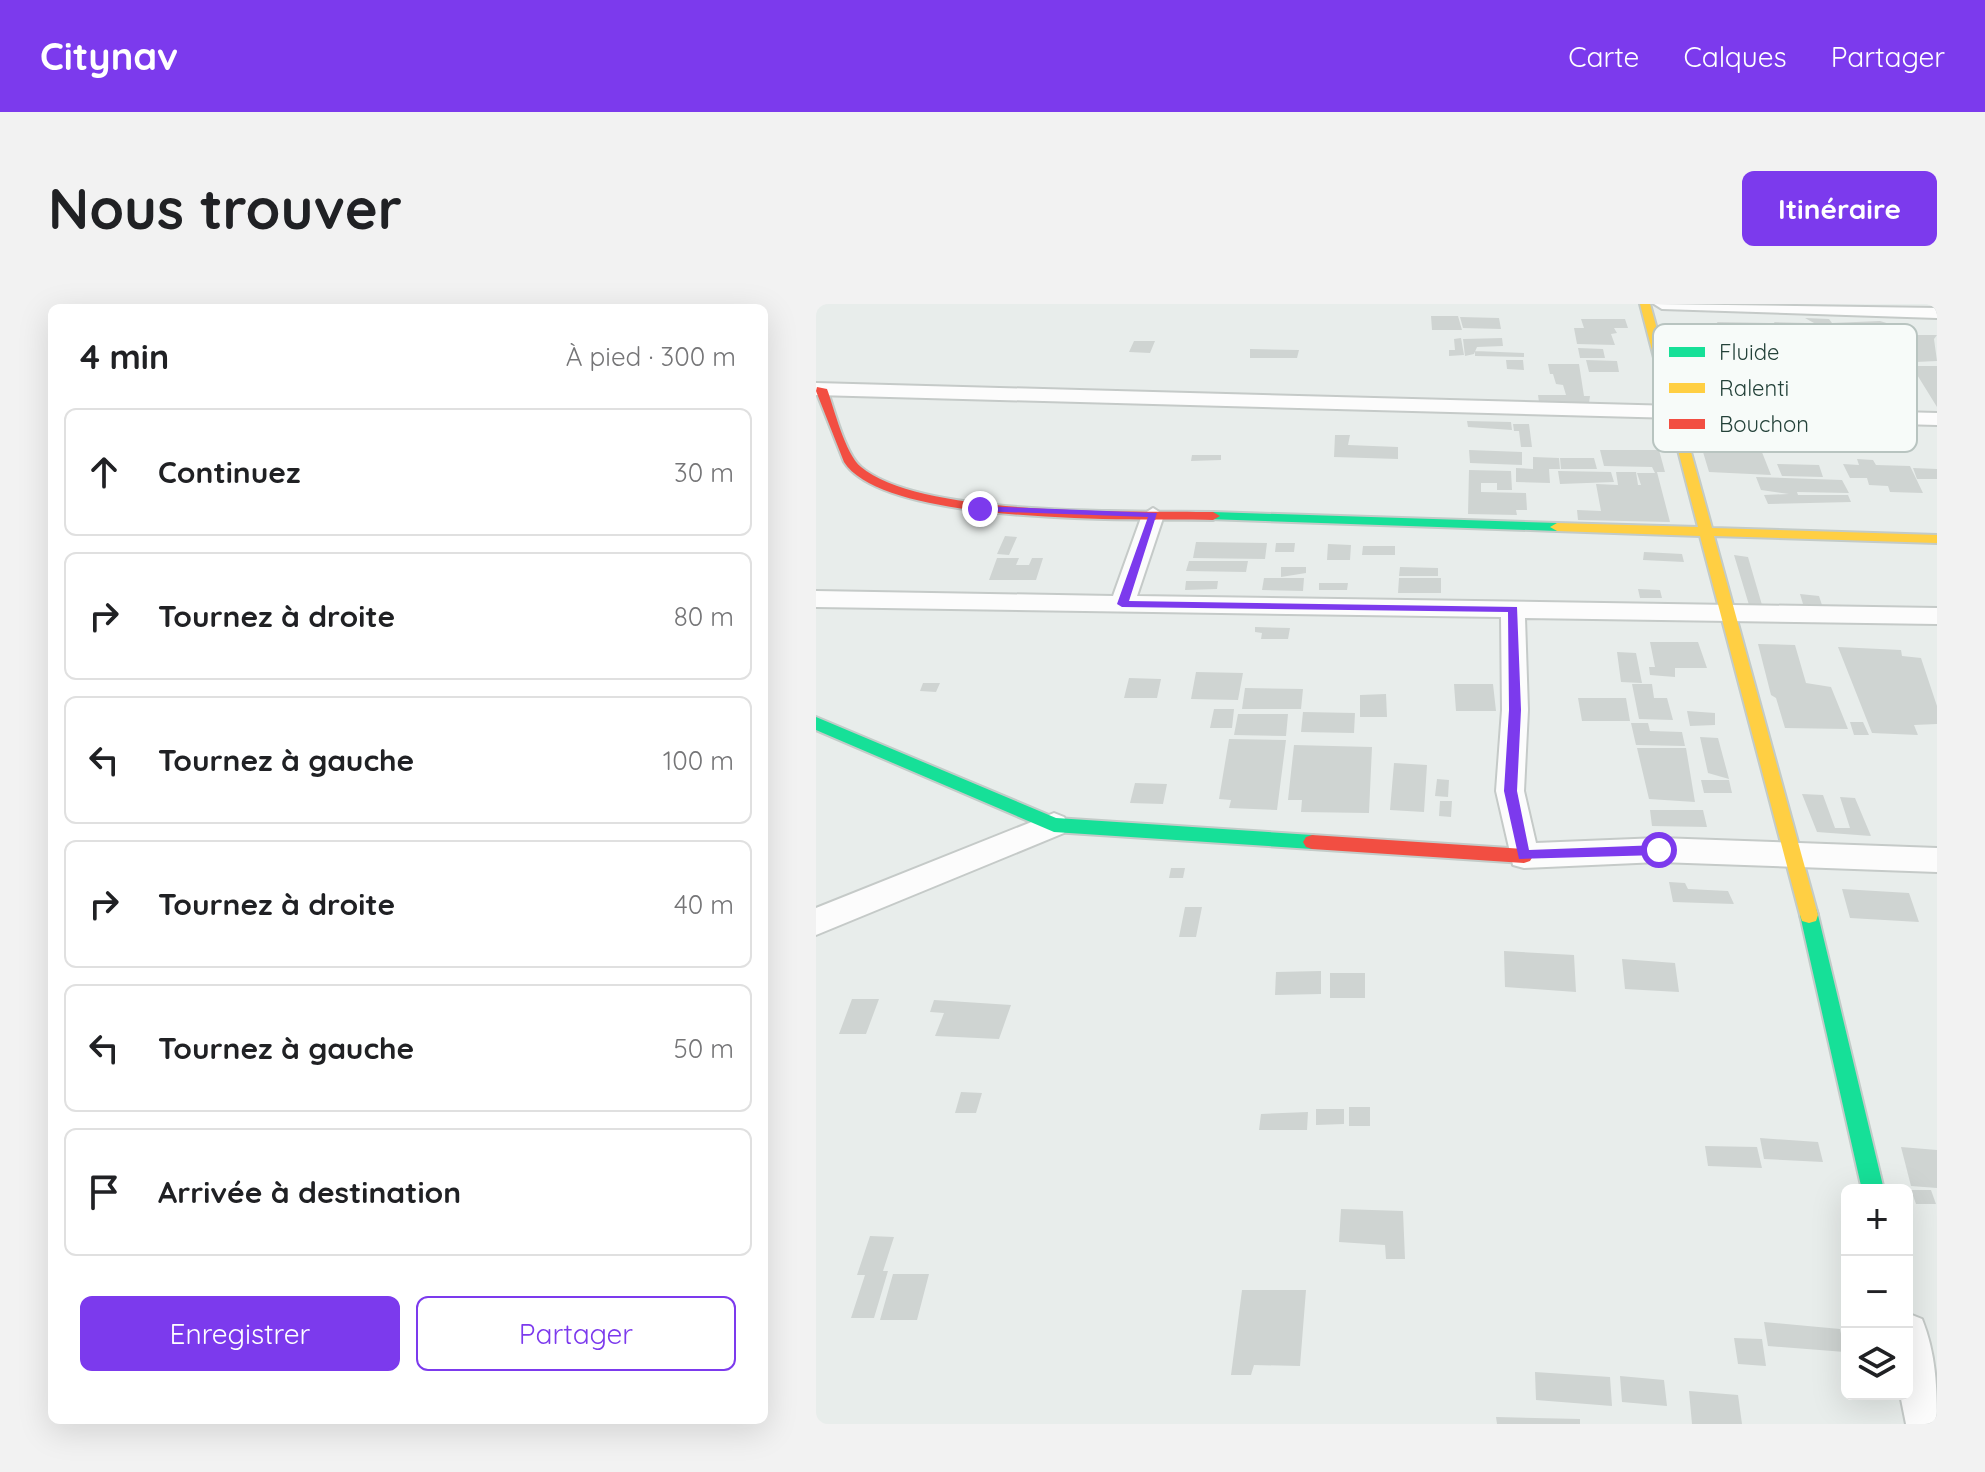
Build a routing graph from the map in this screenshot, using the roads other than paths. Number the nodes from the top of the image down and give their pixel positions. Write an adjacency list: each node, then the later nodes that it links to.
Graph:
1 (1645, 304): 4 (street)
2 (1662, 304): 3 (street)
3 (1937, 313)
4 (1653, 334)
5 (818, 389): 6 (street); 10 (street)
6 (1653, 411)
7 (1917, 418): 8 (street)
8 (1937, 419)
9 (1684, 452): 11 (street)
10 (1153, 515): 11 (street); 14 (street)
11 (1706, 535): 12 (street); 16 (street)
12 (1937, 539)
13 (816, 599): 14 (street)
14 (1122, 604): 15 (street)
15 (1513, 609): 16 (street); 20 (street)
16 (1730, 613): 17 (street); 21 (street)
17 (1937, 616)
18 (816, 723): 19 (street)
19 (1054, 825): 20 (street); 23 (street)
20 (1524, 856): 21 (street)
21 (1795, 856): 22 (street); 24 (street)
22 (1937, 860)
23 (816, 922)
24 (1872, 1184)
25 (1913, 1360): 26 (street)
26 (1928, 1424)

